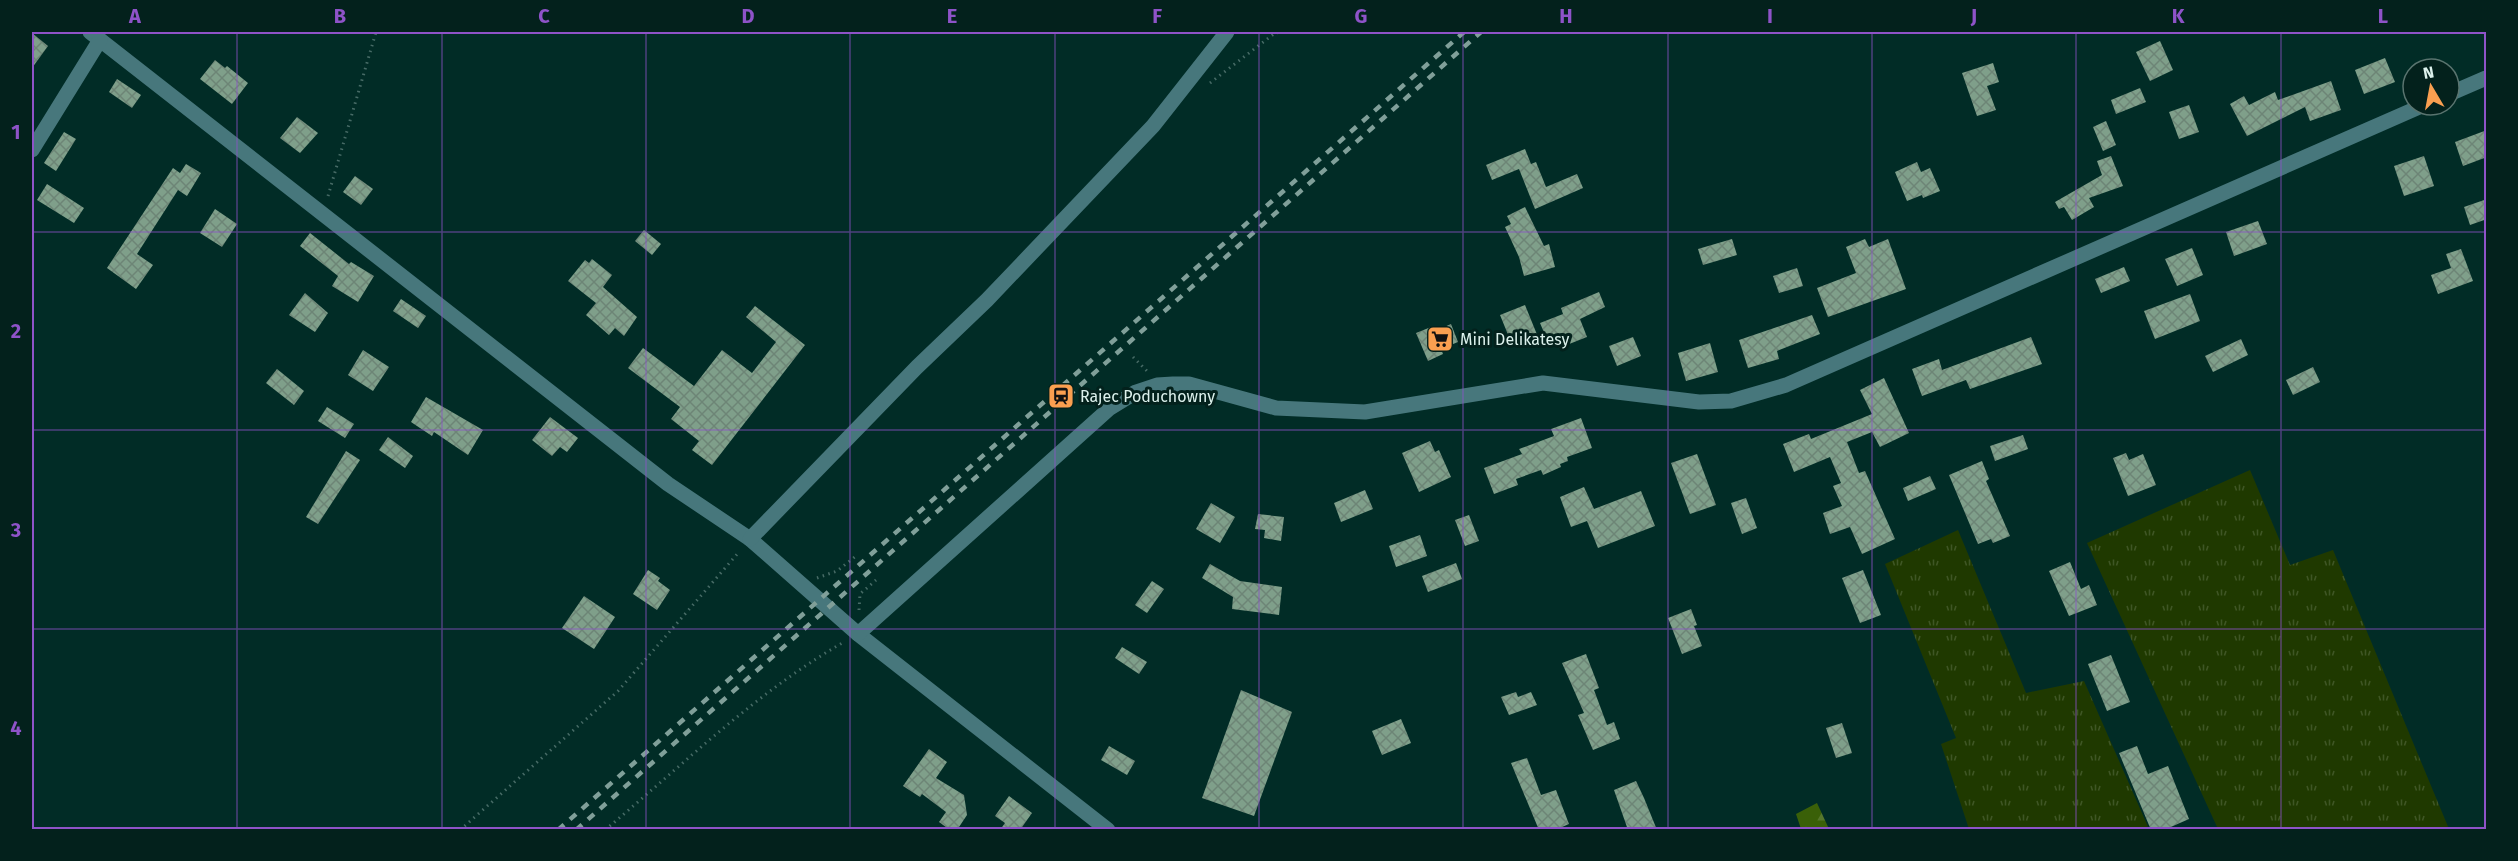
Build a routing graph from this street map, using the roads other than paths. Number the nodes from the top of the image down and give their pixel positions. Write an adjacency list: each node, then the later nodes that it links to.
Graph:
1 (1227, 32): 7 (street)
2 (95, 36): 6 (street); 7 (street)
3 (2487, 78): 4 (street)
4 (2461, 89)
5 (2401, 115): 8 (street)
6 (32, 150)
7 (750, 539): 8 (street)
8 (858, 634): 9 (street)
9 (1108, 830)

